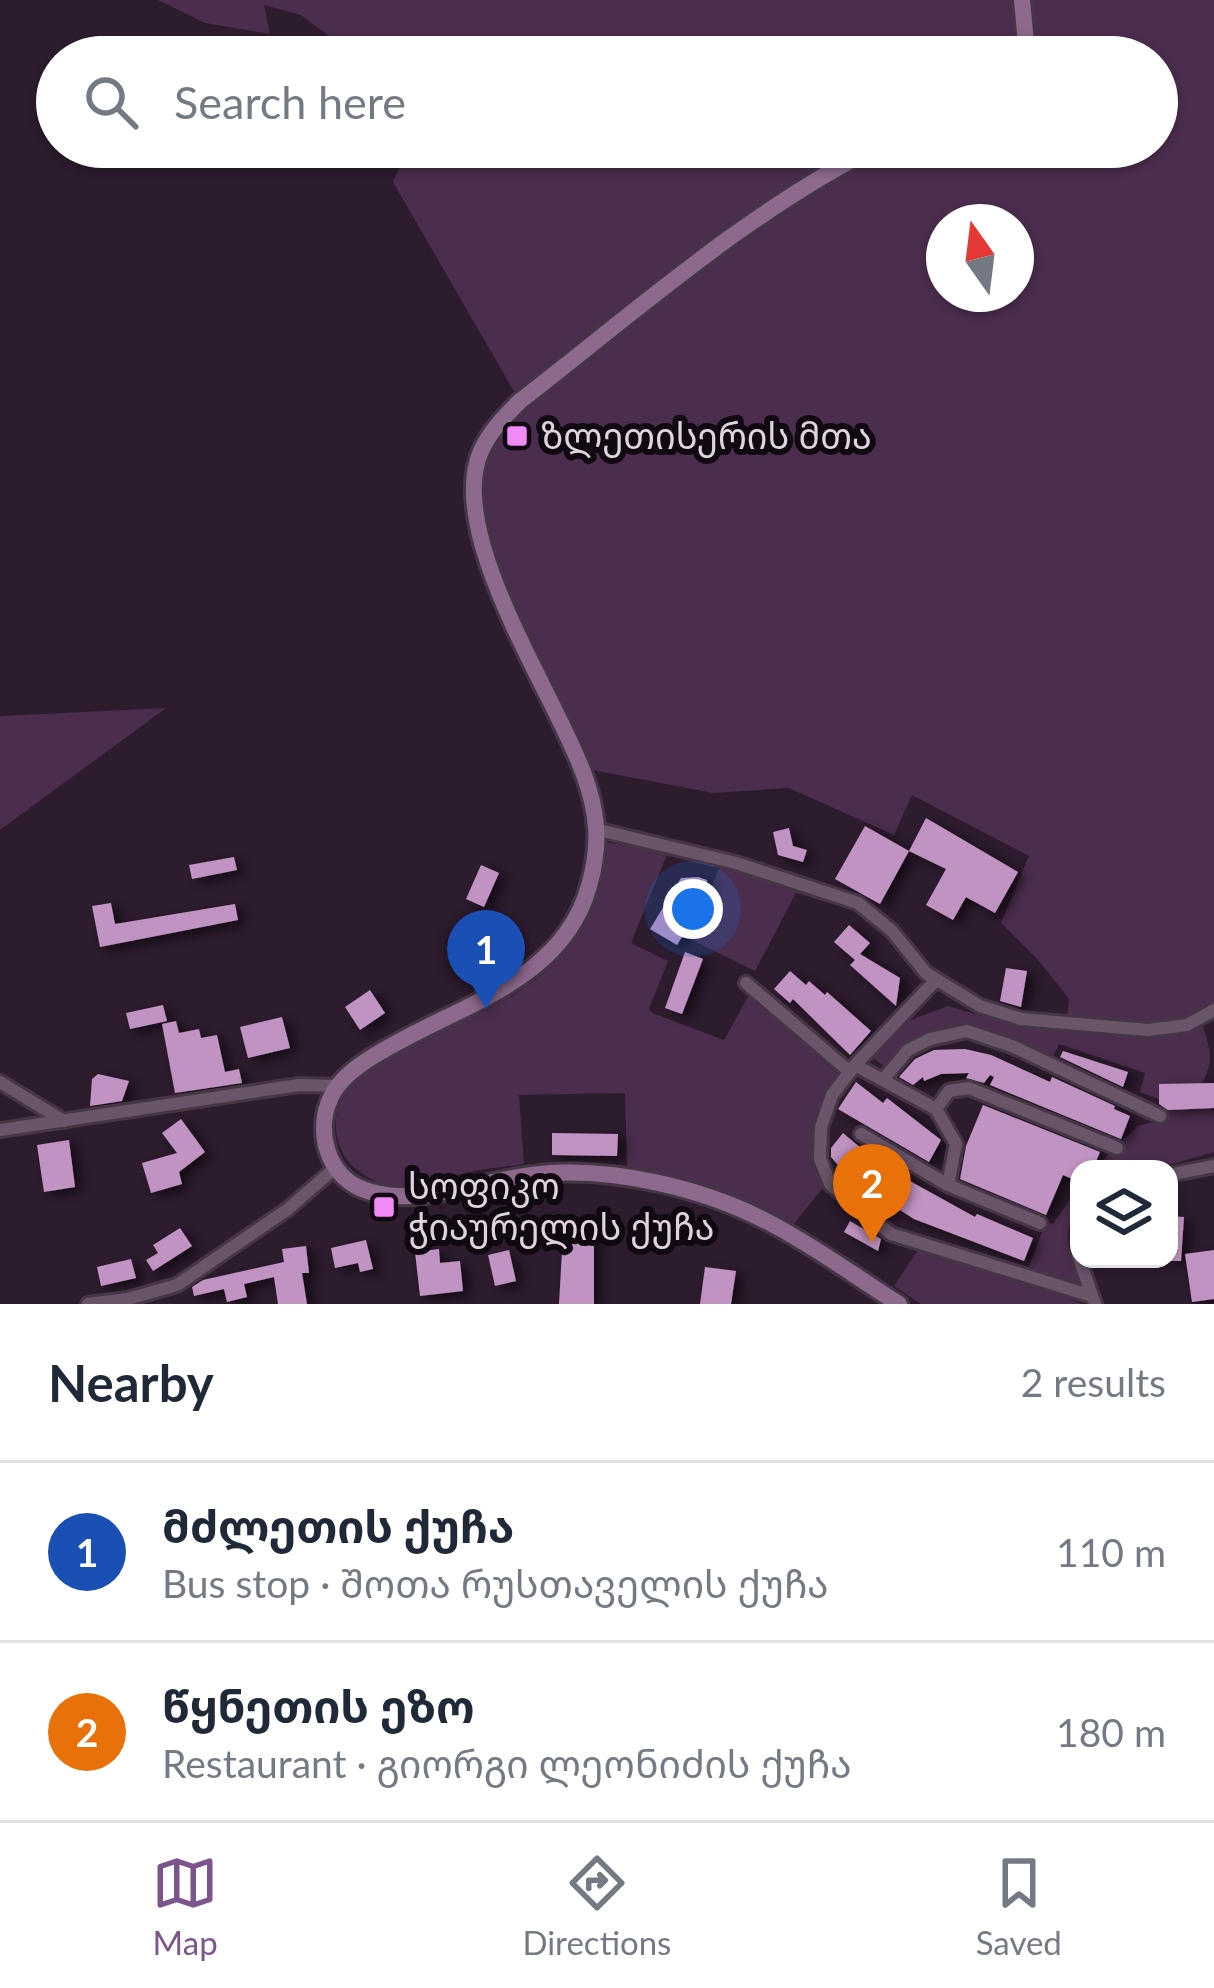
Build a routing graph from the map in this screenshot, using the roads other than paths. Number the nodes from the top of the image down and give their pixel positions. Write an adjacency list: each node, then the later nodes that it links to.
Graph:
1 (1022, 0): 2 (main road)
2 (1025, 36)
3 (834, 168): 4 (main road)
4 (599, 830): 5 (street); 11 (main road)
5 (935, 980): 7 (street); 8 (street)
6 (746, 983): 8 (street)
7 (1214, 1010)
8 (852, 1068): 9 (street); 24 (street)
9 (883, 1080): 12 (street); 13 (street)
10 (0, 1082): 14 (street)
11 (339, 1086): 14 (street); 19 (main road)
12 (936, 1109): 17 (street); 21 (street)
13 (1160, 1116)
14 (65, 1122): 15 (street)
15 (0, 1130)
16 (861, 1135): 21 (street)
17 (1117, 1148)
18 (1214, 1166): 20 (street)
19 (334, 1168): 25 (street); 26 (main road)
20 (1178, 1173)
21 (947, 1185): 22 (street)
22 (1040, 1222)
23 (1083, 1268): 24 (street)
24 (1094, 1300)
25 (88, 1304)
26 (899, 1304)

